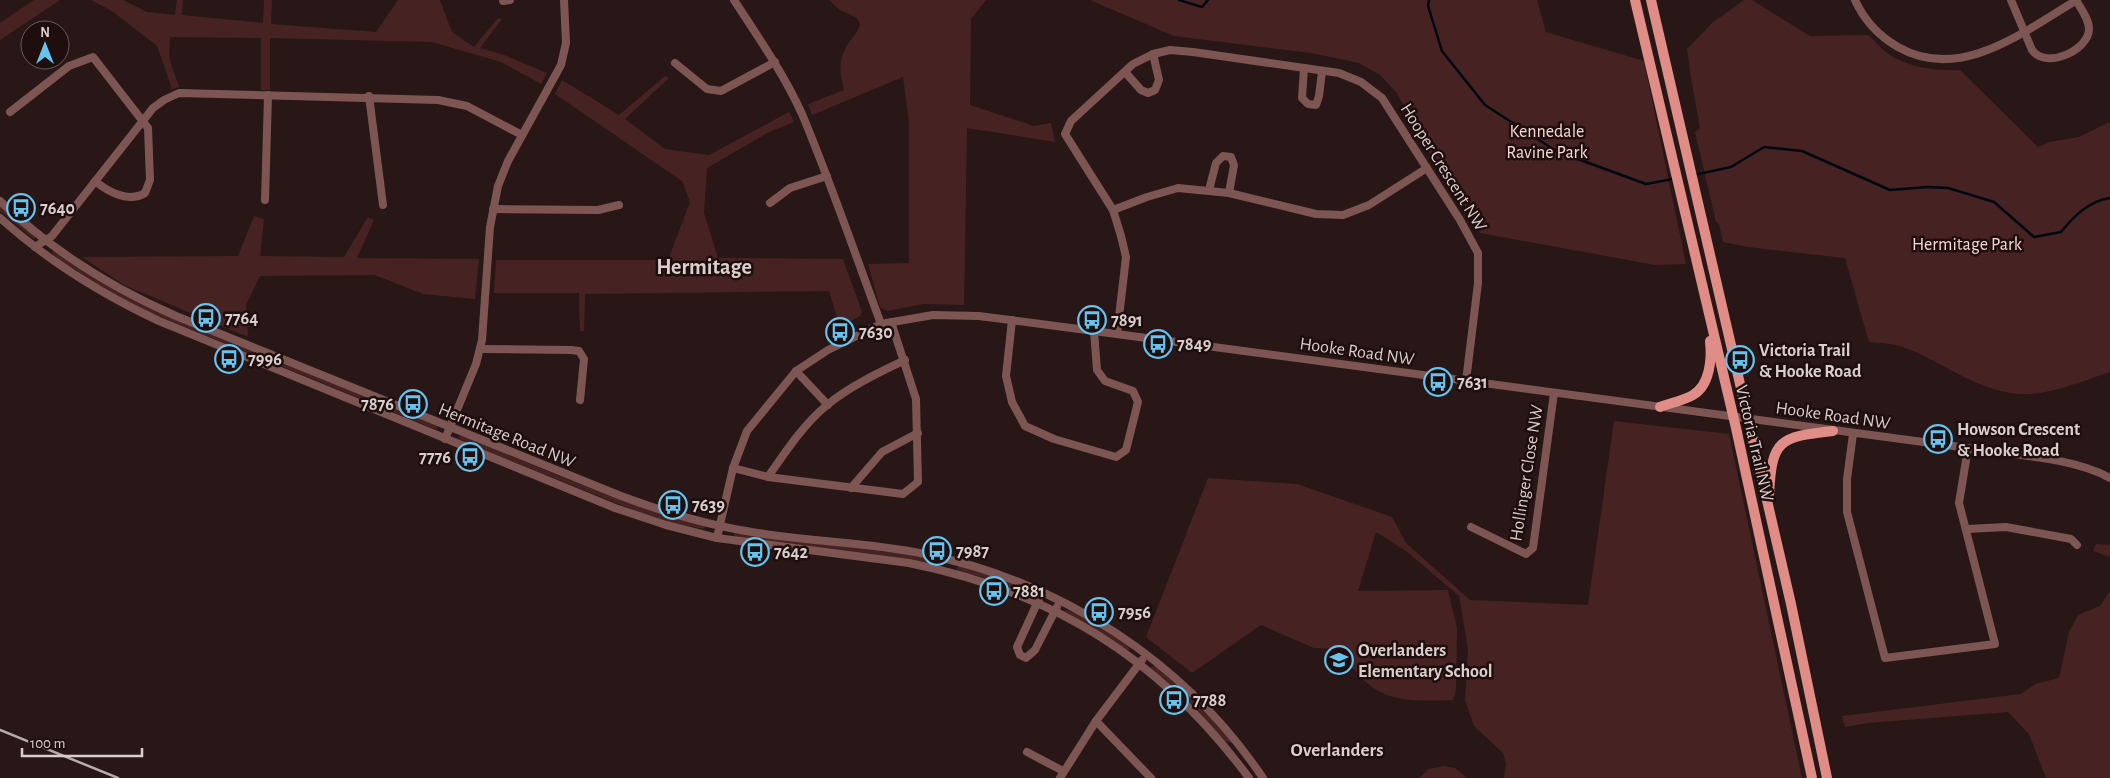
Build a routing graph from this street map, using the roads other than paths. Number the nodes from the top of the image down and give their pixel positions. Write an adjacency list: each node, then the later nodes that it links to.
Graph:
1 (564, 0): 19 (street)
2 (734, 0): 10 (street)
3 (1635, 0): 35 (main road, Victoria Trail NW)
4 (1651, 0): 50 (main road, Victoria Trail NW)
5 (1855, 0): 8 (street)
6 (2011, 0): 8 (street)
7 (2076, 0): 8 (street); 8 (street)
8 (2024, 30)
9 (1153, 54): 12 (street, Hooper Crescent NW); 13 (street, Hooper Crescent NW); 13 (street)
10 (775, 62): 11 (street); 21 (street)
11 (675, 63)
12 (1304, 68): 14 (street, Hooper Crescent NW); 14 (street)
13 (1125, 72): 31 (street, Hooper Crescent NW)
14 (1322, 72): 20 (street, Hooper Crescent NW)
15 (268, 95): 16 (street); 18 (street); 25 (street)
16 (369, 96): 19 (street); 28 (street)
17 (10, 112): 18 (street)
18 (143, 119): 22 (street); 22 (street)
19 (522, 135): 30 (street)
20 (1427, 168): 24 (street); 44 (street, Hooper Crescent NW)
21 (827, 176): 27 (street); 38 (street)
22 (95, 181): 33 (street)
23 (1209, 190): 24 (street); 24 (street); 31 (street)
24 (1230, 192)
25 (265, 200)
26 (0, 201): 33 (street, Hermitage Road NW)
27 (770, 203)
28 (383, 205)
29 (619, 206): 30 (street)
30 (493, 209): 41 (street)
31 (1113, 210): 40 (street, Hooper Crescent NW)
32 (0, 218): 34 (street, Hermitage Road NW)
33 (48, 240): 34 (street); 51 (street, Hermitage Road NW)
34 (35, 247): 55 (street, Hermitage Road NW)
35 (1708, 313): 48 (main road); 49 (main road, Victoria Trail NW)
36 (1012, 320): 37 (street, Hooke Road NW); 39 (street, Hooke Road NW); 39 (street)
37 (891, 322): 38 (street, Hooke Road NW); 42 (street)
38 (881, 324): 43 (street, Hooke Road NW)
39 (1094, 331): 40 (street, Hooke Road NW)
40 (1117, 334): 44 (street, Hooke Road NW)
41 (481, 349): 46 (street); 51 (street)
42 (905, 360): 47 (street); 53 (street)
43 (796, 371): 47 (street); 57 (street, Hooke Road NW)
44 (1466, 381): 45 (street, Hooke Road NW)
45 (1554, 394): 48 (street, Hooke Road NW); 63 (street, Hollinger Close NW)
46 (580, 400)
47 (828, 404): 58 (street)
48 (1660, 407): 49 (street, Hooke Road NW)
49 (1733, 416): 50 (street, Hooke Road NW); 76 (main road, Victoria Trail NW)
50 (1748, 418): 52 (street, Hooke Road NW); 61 (main road, Victoria Trail NW)
51 (450, 428): 55 (street); 62 (street, Hermitage Road NW)
52 (1833, 431): 54 (street, Hooke Road NW); 61 (main road)
53 (918, 433): 60 (street); 60 (street)
54 (1853, 434): 56 (street, Hooke Road NW); 64 (street)
55 (445, 439): 65 (street, Hermitage Road NW)
56 (1968, 448): 59 (street, Hooke Road NW); 64 (street)
57 (733, 468): 58 (street); 62 (street, Hooke Road NW)
58 (768, 477): 60 (street)
59 (2110, 478)
60 (851, 488)
61 (1769, 508): 75 (main road, Victoria Trail NW)
62 (720, 526): 65 (street, Hooke Road NW); 67 (street, Hermitage Road NW)
63 (1471, 527)
64 (1967, 529): 66 (street)
65 (717, 538): 69 (street, Hermitage Road NW)
66 (2077, 545)
67 (1042, 592): 68 (street, Hermitage Road NW); 69 (street)
68 (1060, 601): 70 (street); 71 (street, Hermitage Road NW)
69 (1037, 602): 70 (street, Hermitage Road NW); 70 (street)
70 (1054, 611): 72 (street, Hermitage Road NW)
71 (1147, 655): 72 (street); 80 (street, Hermitage Road NW)
72 (1139, 664): 73 (street); 79 (street, Hermitage Road NW)
73 (1096, 721): 77 (street); 78 (street)
74 (1027, 752): 77 (street)
75 (1824, 764): 76 (main road); 82 (main road, Victoria Trail NW)
76 (1810, 766): 81 (main road, Victoria Trail NW)
77 (1061, 775)
78 (1151, 778)
79 (1249, 778)
80 (1263, 778)
81 (1812, 778)
82 (1827, 778)

